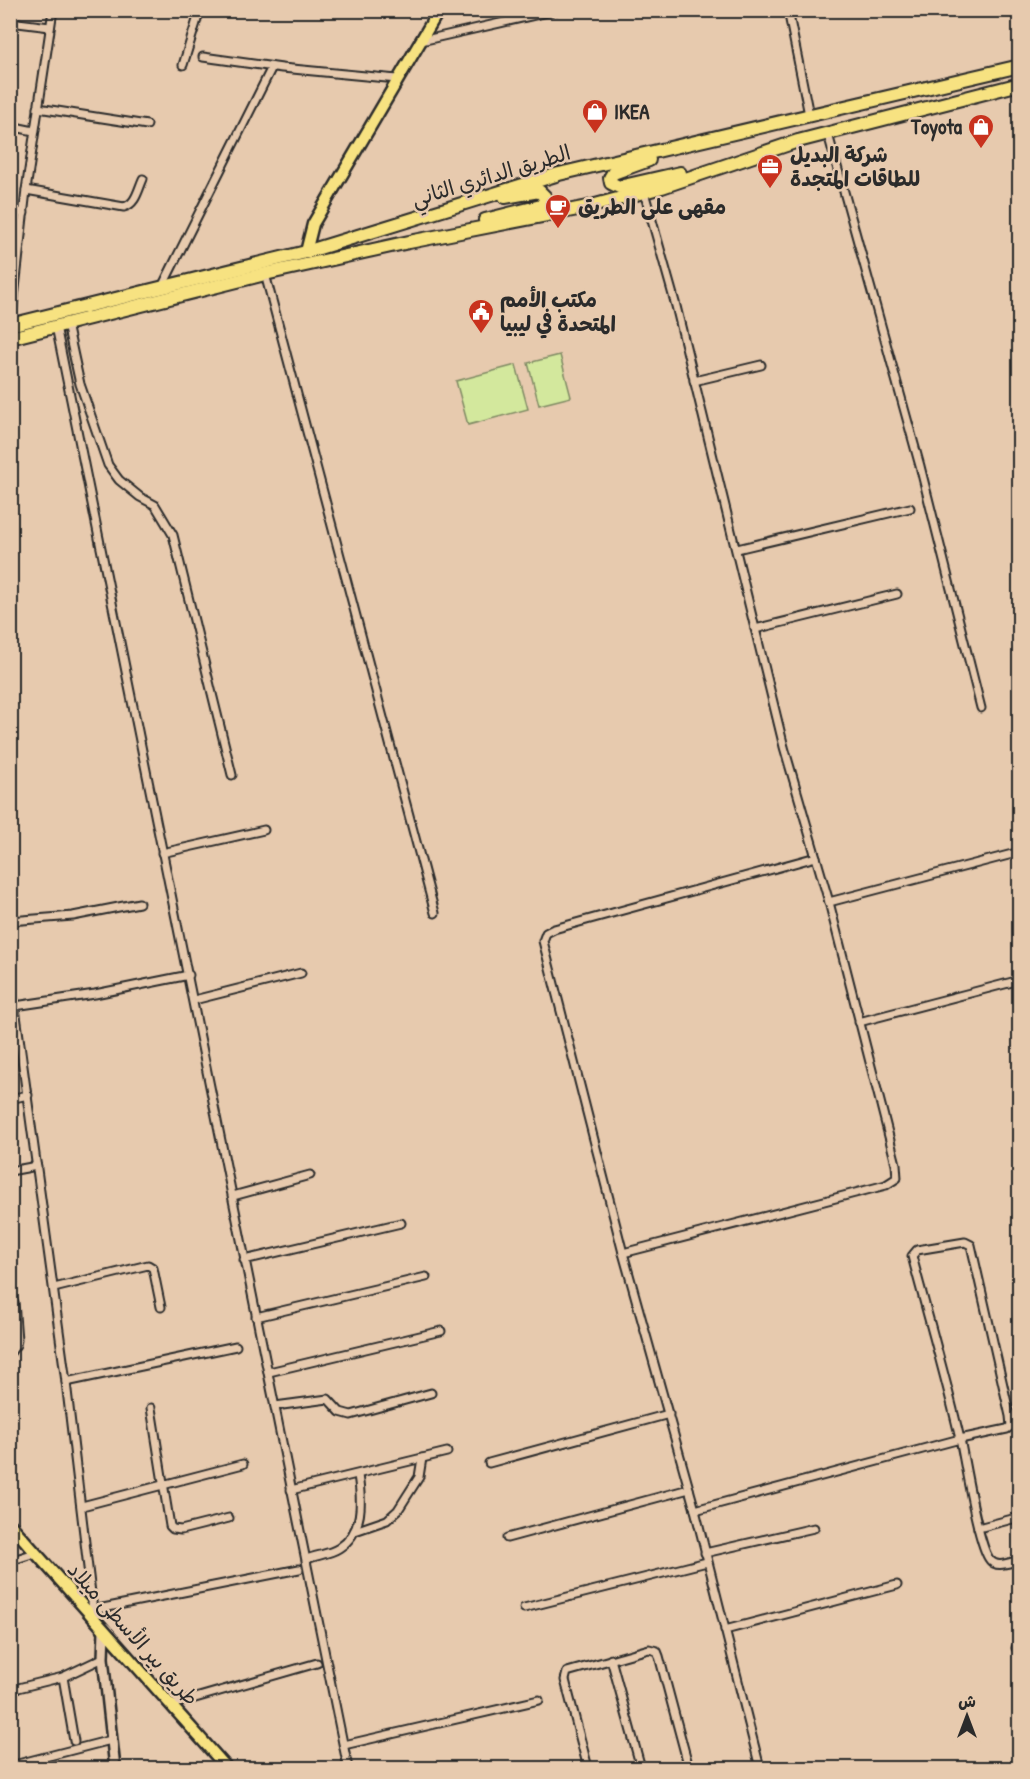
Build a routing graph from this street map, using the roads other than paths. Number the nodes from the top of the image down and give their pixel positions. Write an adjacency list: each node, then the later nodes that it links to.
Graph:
1 (52, 10): 7 (street)
2 (200, 10): 10 (street)
3 (439, 10): 8 (main road)
4 (557, 10): 8 (street)
5 (788, 10): 16 (street)
6 (10, 22): 7 (street)
7 (50, 27): 15 (street)
8 (421, 41): 13 (main road)
9 (203, 57): 12 (street)
10 (183, 65)
11 (1020, 66): 16 (highway, الطريق الدائري الثاني)
12 (272, 67): 13 (street); 32 (street)
13 (398, 79): 30 (main road)
14 (1020, 84): 20 (highway, الطريق الدائري الثاني)
15 (38, 108): 17 (street); 19 (street)
16 (809, 115): 21 (highway, الطريق الدائري الثاني)
17 (147, 125)
18 (10, 126): 19 (street)
19 (34, 131): 24 (street)
20 (828, 134): 22 (highway, الطريق الدائري الثاني); 42 (street)
21 (715, 138): 22 (highway); 26 (highway, الطريق الدائري الثاني)
22 (798, 141): 25 (highway, الطريق الدائري الثاني)
23 (143, 179): 24 (street)
24 (26, 190): 28 (street)
25 (644, 192): 29 (highway, الطريق الدائري الثاني); 37 (street)
26 (458, 206): 29 (highway); 30 (highway, الطريق الدائري الثاني)
27 (10, 211): 28 (street)
28 (24, 213): 33 (street)
29 (409, 242): 31 (highway, الطريق الدائري الثاني)
30 (306, 252): 32 (highway, الطريق الدائري الثاني)
31 (265, 274): 34 (highway, الطريق الدائري الثاني); 50 (street)
32 (162, 287): 33 (highway, الطريق الدائري الثاني)
33 (11, 325)
34 (62, 325): 35 (highway, الطريق الدائري الثاني); 43 (street); 46 (street)
35 (10, 338)
36 (761, 365): 37 (street)
37 (693, 381): 39 (street)
38 (910, 508): 39 (street)
39 (737, 549): 41 (street)
40 (897, 594): 41 (street)
41 (755, 629): 47 (street)
42 (981, 708)
43 (232, 775)
44 (264, 830): 46 (street)
45 (1020, 852): 48 (street)
46 (162, 853): 54 (street)
47 (816, 857): 48 (street); 66 (street)
48 (829, 902): 58 (street)
49 (139, 903): 51 (street)
50 (435, 913)
51 (10, 921)
52 (10, 971): 57 (street)
53 (301, 973): 56 (street)
54 (189, 975): 56 (street); 57 (street)
55 (1020, 980): 58 (street)
56 (194, 1000): 64 (street)
57 (15, 1006): 59 (street)
58 (859, 1022): 66 (street)
59 (28, 1095): 60 (street); 61 (street)
60 (10, 1099)
61 (37, 1166): 62 (street); 69 (street)
62 (10, 1172)
63 (310, 1175): 64 (street)
64 (233, 1196): 67 (street)
65 (401, 1222): 67 (street)
66 (623, 1253): 81 (street)
67 (244, 1260): 72 (street)
68 (426, 1277): 72 (street)
69 (54, 1288): 71 (street); 77 (street)
70 (10, 1300): 75 (street)
71 (160, 1307)
72 (256, 1317): 76 (street)
73 (441, 1331): 76 (street)
74 (236, 1346): 77 (street)
75 (10, 1353)
76 (269, 1372): 79 (street)
77 (66, 1382): 91 (street)
78 (431, 1393): 79 (street)
79 (275, 1406): 90 (street)
80 (152, 1408): 88 (street)
81 (669, 1414): 85 (street); 89 (street)
82 (960, 1439): 82 (street); 92 (street); 97 (street)
83 (447, 1452): 84 (street)
84 (422, 1458): 87 (street); 98 (street)
85 (489, 1463)
86 (243, 1464): 88 (street)
87 (358, 1475): 90 (street); 98 (street)
88 (164, 1485): 91 (street); 94 (street)
89 (689, 1489): 92 (street); 99 (street)
90 (291, 1490): 102 (street)
91 (81, 1506): 109 (street)
92 (695, 1510): 100 (street)
93 (1020, 1517): 97 (street)
94 (229, 1518)
95 (10, 1524): 101 (main road, طريق بير الأسطى ميلاد)
96 (814, 1528): 100 (street)
97 (978, 1528): 103 (street)
98 (355, 1531): 102 (street)
99 (507, 1538)
100 (705, 1552): 105 (street)
101 (35, 1553): 104 (street); 109 (main road, طريق بير الأسطى ميلاد)
102 (307, 1559): 121 (street)
103 (1020, 1560)
104 (10, 1561)
105 (707, 1562): 108 (street); 111 (street)
106 (299, 1569): 109 (street)
107 (897, 1585): 111 (street)
108 (524, 1608)
109 (91, 1612): 110 (main road, طريق بير الأسطى ميلاد)
110 (104, 1630): 112 (main road); 118 (main road, طريق بير الأسطى ميلاد)
111 (725, 1630): 130 (street)
112 (103, 1658): 115 (street); 119 (main road)
113 (611, 1659): 127 (street); 128 (street); 129 (street)
114 (316, 1663): 118 (street)
115 (63, 1677): 116 (street); 120 (street)
116 (10, 1689)
117 (539, 1700): 121 (street)
118 (171, 1705): 125 (main road, طريق بير الأسطى ميلاد)
119 (111, 1740): 123 (street); 124 (main road)
120 (74, 1741)
121 (344, 1745): 126 (street)
122 (10, 1766): 123 (street)
123 (25, 1766)
124 (116, 1768)
125 (227, 1768)
126 (348, 1768)
127 (588, 1768)
128 (641, 1768)
129 (689, 1768)
130 (760, 1768)

